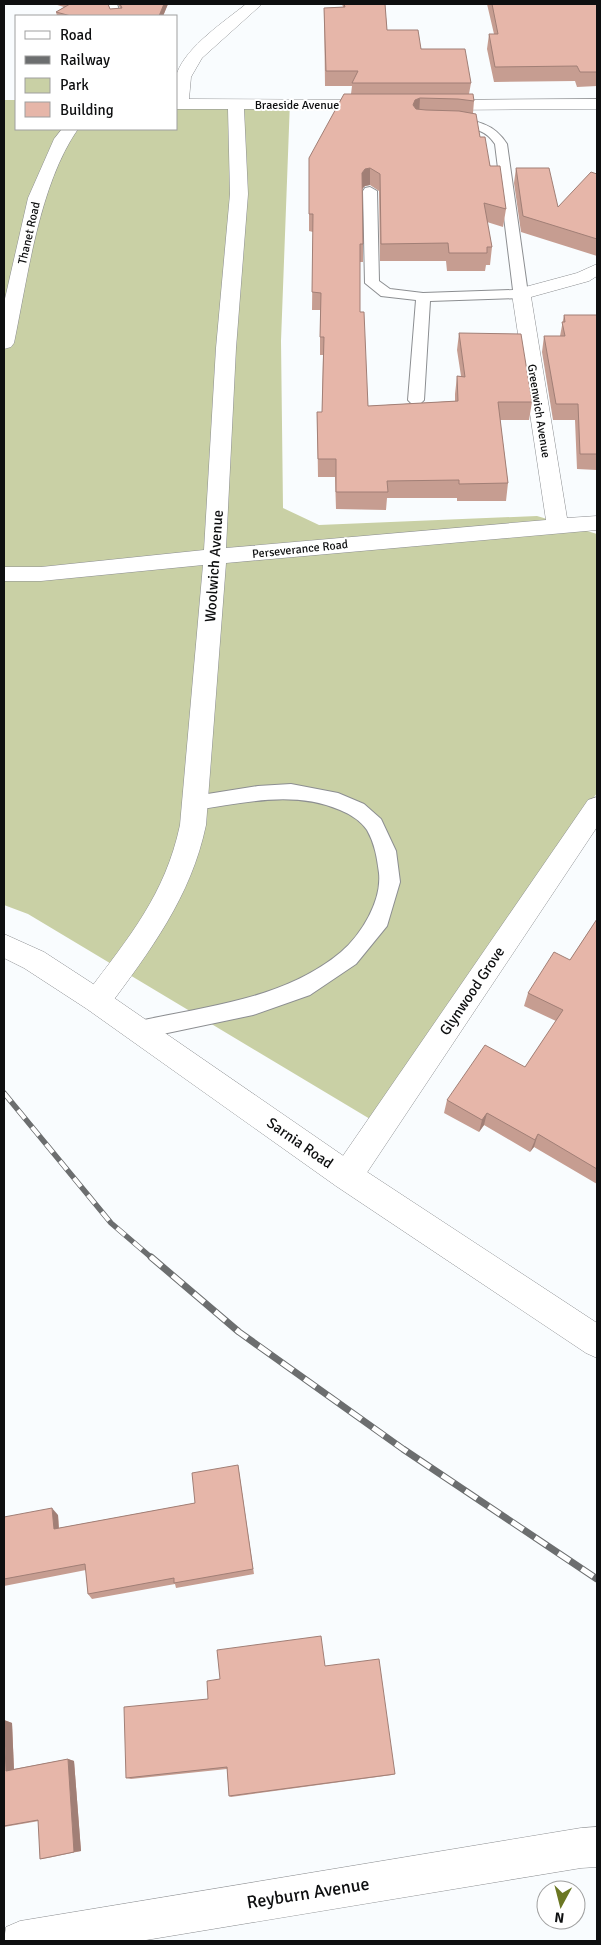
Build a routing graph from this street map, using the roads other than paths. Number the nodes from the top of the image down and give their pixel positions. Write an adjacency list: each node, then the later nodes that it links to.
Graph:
1 (255, 4): 2 (street)
2 (179, 104): 4 (street, Braeside Avenue)
3 (597, 104): 6 (street)
4 (236, 105): 5 (street, Braeside Avenue); 17 (street, Woolwich Avenue)
5 (392, 105)
6 (421, 105)
7 (438, 122): 11 (lane)
8 (69, 130): 13 (street, Thanet Road)
9 (370, 191): 12 (lane)
10 (597, 269): 11 (street)
11 (521, 294): 12 (lane); 16 (street, Greenwich Avenue)
12 (423, 297): 14 (lane)
13 (4, 343)
14 (416, 400)
15 (597, 524): 16 (street, Perseverance Road)
16 (558, 527): 17 (street, Perseverance Road)
17 (215, 558): 18 (street, Perseverance Road); 19 (street, Woolwich Avenue)
18 (4, 574)
19 (195, 802): 22 (street, Woolwich Avenue); 23 (lane)
20 (597, 807): 24 (street, Glynwood Grove)
21 (4, 944): 22 (street, Sarnia Road)
22 (97, 1001): 23 (street, Sarnia Road)
23 (139, 1030): 24 (street, Sarnia Road)
24 (348, 1176): 25 (street, Sarnia Road)
25 (597, 1342)
26 (597, 1847): 27 (street, Reyburn Avenue)
27 (20, 1941)

